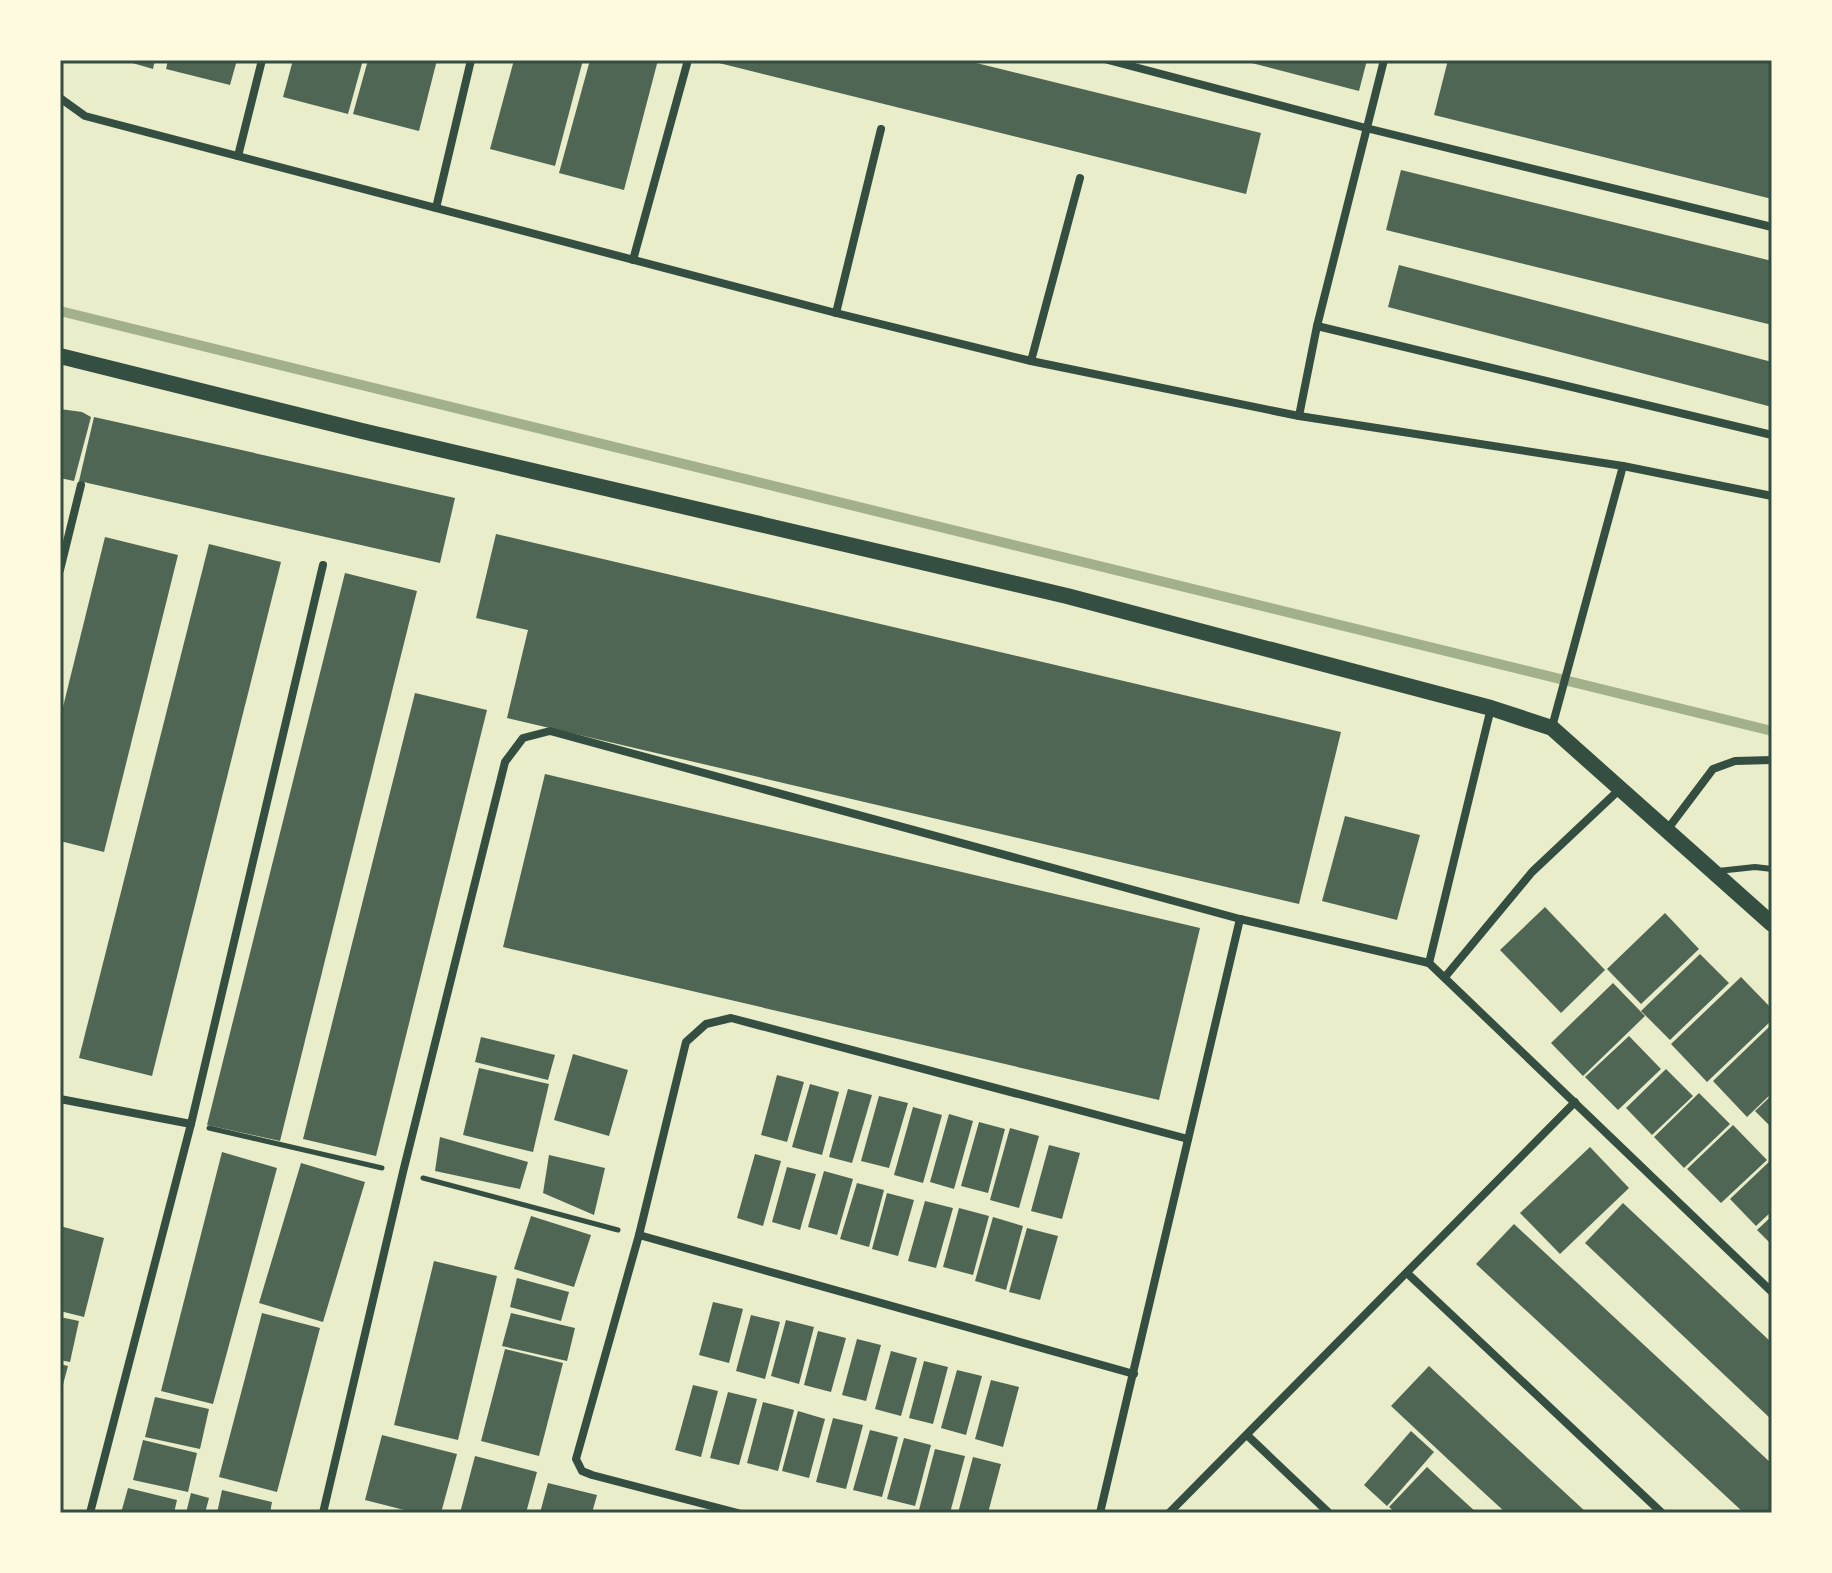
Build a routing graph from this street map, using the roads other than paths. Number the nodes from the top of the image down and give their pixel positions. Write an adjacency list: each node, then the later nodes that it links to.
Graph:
1 (262, 60): 9 (street)
2 (471, 60): 11 (street)
3 (688, 60): 13 (street)
4 (1108, 60): 7 (street)
5 (1384, 60): 7 (street)
6 (60, 98): 9 (street)
7 (1366, 128): 12 (street); 15 (street)
8 (881, 129): 14 (street)
9 (238, 156): 11 (street)
10 (1080, 178): 17 (street)
11 (436, 208): 13 (street)
12 (1772, 227)
13 (633, 260): 14 (street)
14 (836, 313): 17 (street)
15 (1317, 326): 18 (street); 19 (street)
16 (60, 356): 25 (main road)
17 (1031, 361): 18 (street)
18 (1299, 416): 20 (street)
19 (1772, 435)
20 (1623, 466): 22 (street); 26 (street)
21 (81, 485): 24 (street)
22 (1772, 496)
23 (323, 565): 38 (street)
24 (60, 570)
25 (1491, 708): 26 (main road); 34 (street)
26 (1552, 728): 28 (main road)
27 (1772, 760): 29 (street)
28 (1620, 788): 29 (main road); 35 (street)
29 (1667, 830): 31 (main road)
30 (1772, 869): 31 (lane)
31 (1714, 872): 33 (main road)
32 (1240, 919): 34 (street); 39 (street); 46 (street)
33 (1772, 924)
34 (1429, 963): 35 (street)
35 (1445, 977): 37 (street)
36 (60, 1099): 38 (street)
37 (1575, 1102): 41 (street); 42 (street)
38 (191, 1124): 45 (street)
39 (1188, 1139): 40 (street); 43 (street)
40 (639, 1235): 43 (street); 47 (street)
41 (1407, 1273): 44 (street); 51 (street)
42 (1772, 1292)
43 (1134, 1374): 48 (street)
44 (1248, 1436): 49 (street); 50 (street)
45 (90, 1513)
46 (323, 1513)
47 (738, 1513)
48 (1100, 1513)
49 (1169, 1513)
50 (1329, 1513)
51 (1662, 1513)

